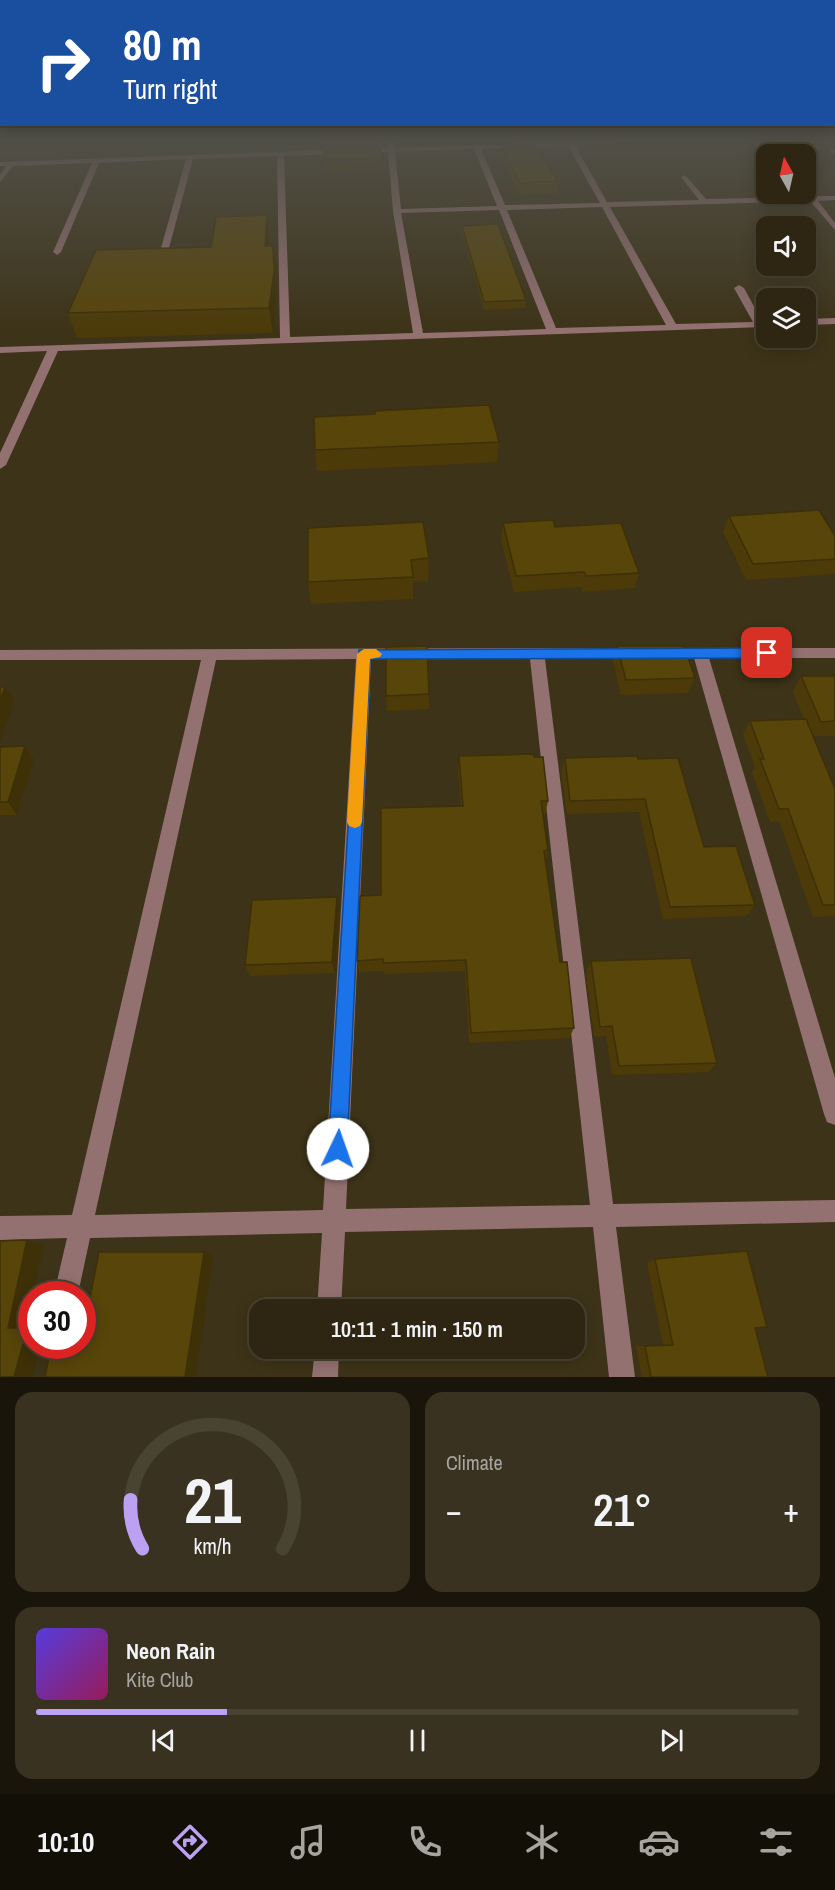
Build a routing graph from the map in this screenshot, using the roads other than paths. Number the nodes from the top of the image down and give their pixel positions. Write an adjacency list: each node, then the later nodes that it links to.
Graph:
1 (78, 203): 14 (street)
2 (177, 203): 13 (street)
3 (281, 203): 23 (street)
4 (396, 203): 11 (street)
5 (499, 203): 10 (street)
6 (604, 203): 9 (street)
7 (674, 203): 9 (street)
8 (817, 203): 12 (street)
9 (606, 206): 10 (street); 20 (street)
10 (501, 209): 11 (street); 21 (street)
11 (397, 211): 22 (street)
12 (835, 228)
13 (165, 248)
14 (57, 252)
15 (739, 288): 16 (street)
16 (756, 314)
17 (835, 321): 18 (street)
18 (816, 322)
19 (756, 324): 20 (street)
20 (673, 328): 21 (street)
21 (552, 331): 22 (street)
22 (419, 337): 23 (street)
23 (285, 341): 24 (street)
24 (54, 348): 25 (street); 26 (street)
25 (0, 350)
26 (0, 465)
27 (835, 652): 29 (street)
28 (537, 653): 29 (street); 31 (street); 35 (street)
29 (700, 653): 33 (street)
30 (210, 654): 31 (street); 32 (street); 37 (street)
31 (364, 654): 36 (street)
32 (0, 655)
33 (835, 1113)
34 (835, 1211): 35 (street)
35 (603, 1215): 36 (street); 43 (street)
36 (334, 1220): 37 (street); 40 (street)
37 (82, 1225): 38 (street); 39 (street)
38 (0, 1228)
39 (69, 1281)
40 (330, 1299)
41 (326, 1359): 42 (street)
42 (325, 1377)
43 (622, 1377)

